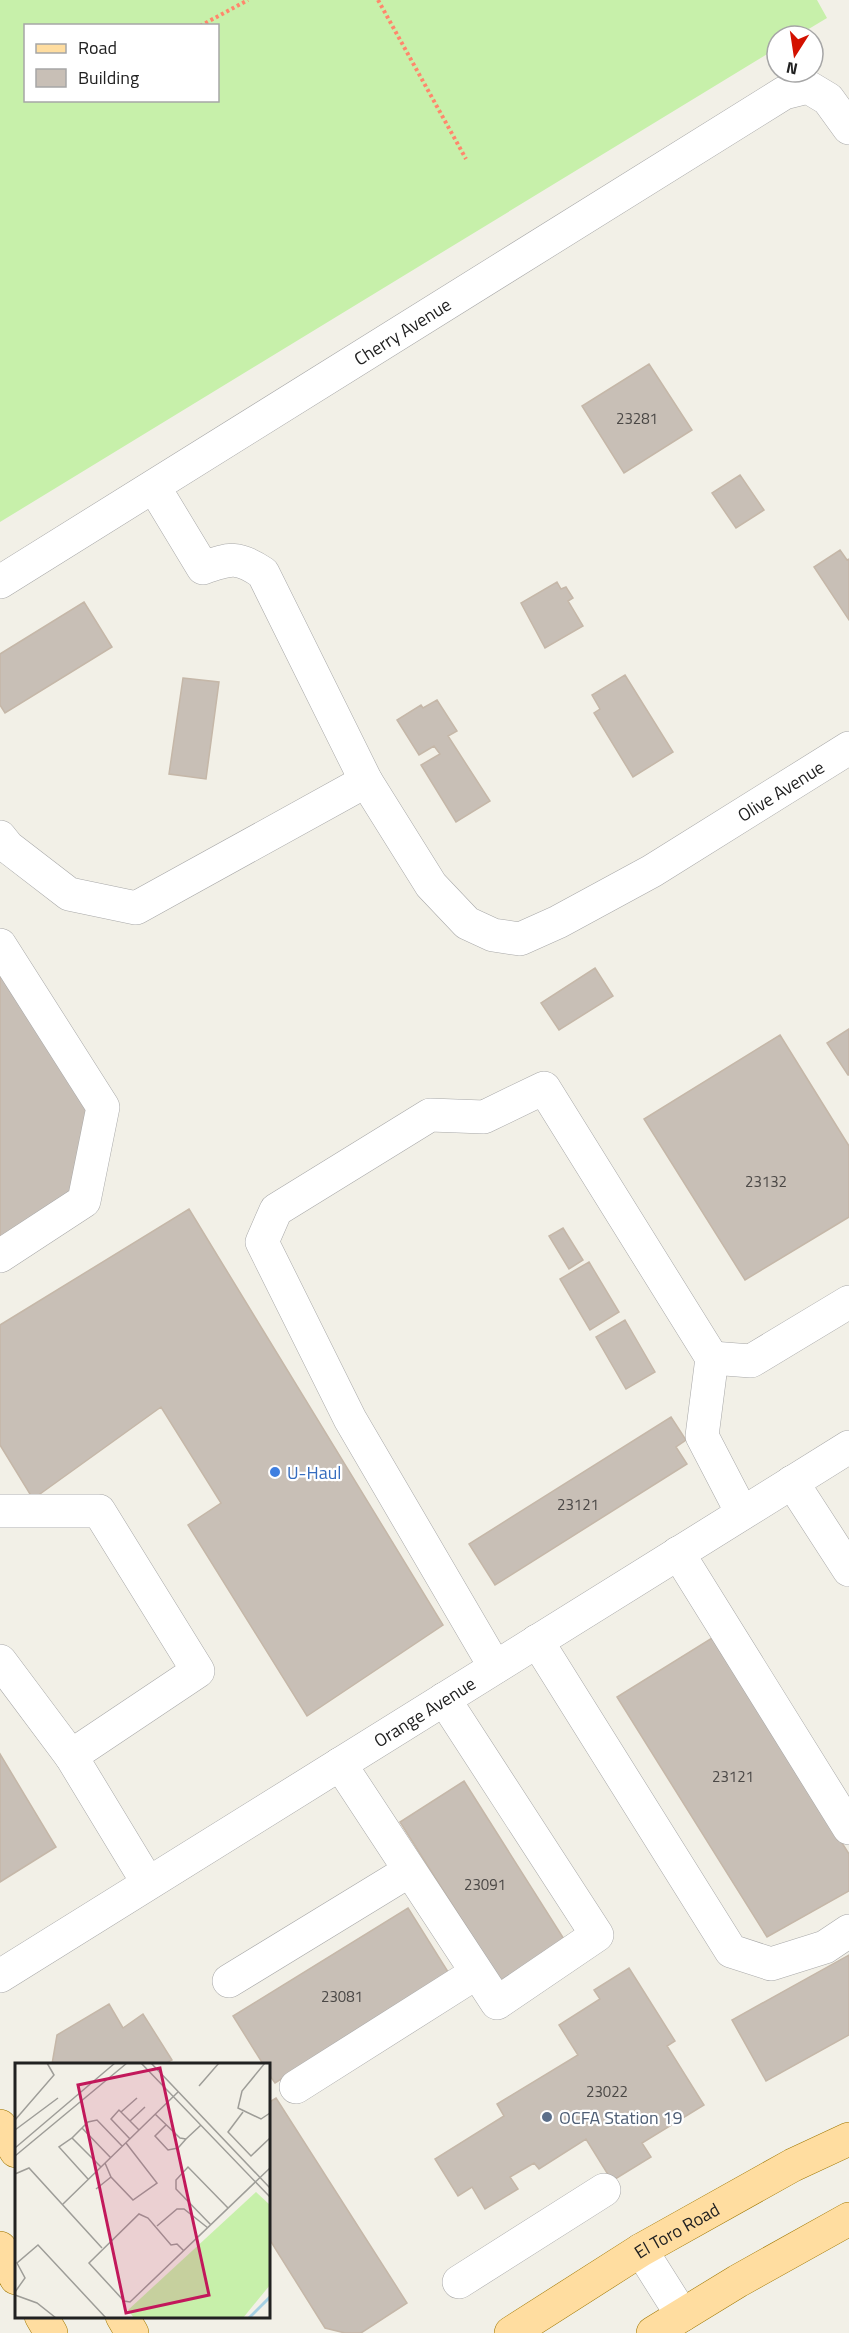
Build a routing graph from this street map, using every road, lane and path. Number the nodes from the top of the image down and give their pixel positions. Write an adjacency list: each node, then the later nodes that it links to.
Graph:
1 (248, 0): 3 (path)
2 (378, 0): 5 (path)
3 (204, 24)
4 (849, 128): 6 (street, Cherry Avenue)
5 (466, 159)
6 (154, 487): 7 (street, Cherry Avenue); 9 (street, Olive Avenue)
7 (0, 582)
8 (849, 747): 9 (street, Olive Avenue)
9 (366, 781): 10 (street)
10 (4, 842)
11 (0, 945): 12 (street)
12 (0, 1256)
13 (849, 1302): 14 (street)
14 (712, 1358): 18 (street); 23 (street)
15 (849, 1447): 16 (street, Orange Avenue)
16 (792, 1482): 18 (street, Orange Avenue); 20 (street)
17 (0, 1511): 25 (street)
18 (742, 1514): 19 (street, Orange Avenue)
19 (678, 1553): 21 (street, Orange Avenue); 27 (street)
20 (849, 1570)
21 (537, 1641): 23 (street, Orange Avenue); 30 (street)
22 (0, 1661): 25 (street)
23 (495, 1667): 24 (street, Orange Avenue)
24 (444, 1699): 26 (street, Orange Avenue); 31 (street)
25 (71, 1756): 29 (street)
26 (340, 1764): 28 (street); 29 (street, Orange Avenue)
27 (849, 1828)
28 (409, 1871): 31 (street); 33 (street)
29 (148, 1883): 32 (street, Orange Avenue)
30 (849, 1931)
31 (476, 1973): 34 (street)
32 (0, 1976)
33 (229, 1981)
34 (296, 2087)
35 (0, 2126): 37 (main road)
36 (849, 2139): 41 (main road, El Toro Road)
37 (15, 2149)
38 (604, 2190): 43 (street)
39 (849, 2219): 44 (main road)
40 (0, 2248): 42 (main road)
41 (641, 2250): 44 (street); 49 (main road, El Toro Road)
42 (15, 2276)
43 (459, 2282)
44 (682, 2315): 50 (main road)
45 (42, 2318): 47 (main road)
46 (123, 2318): 48 (main road)
47 (51, 2333)
48 (132, 2333)
49 (511, 2333)
50 (653, 2333)

